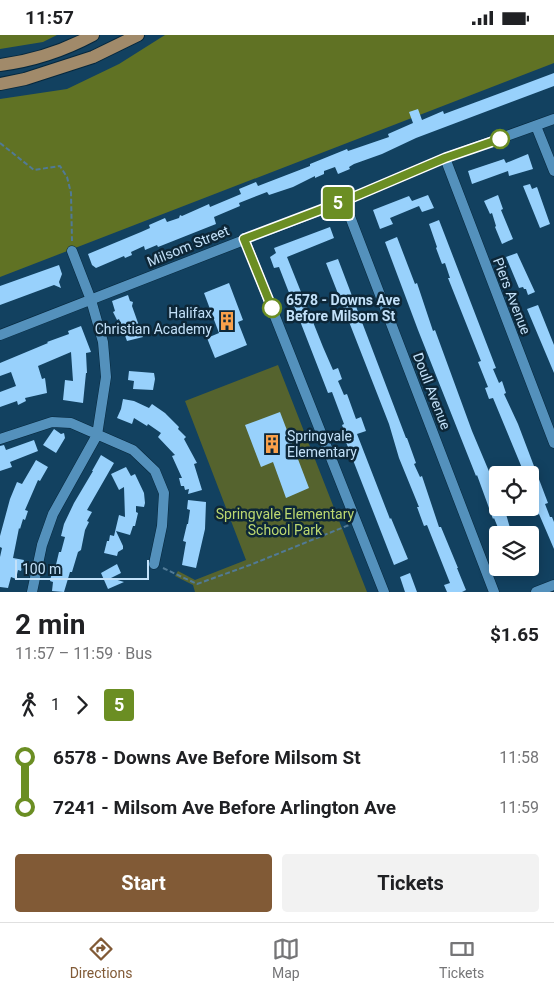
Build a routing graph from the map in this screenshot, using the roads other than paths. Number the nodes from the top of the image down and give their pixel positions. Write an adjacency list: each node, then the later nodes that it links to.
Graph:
1 (93, 35): 3 (main road)
2 (138, 35): 4 (main road)
3 (0, 65)
4 (0, 84)
5 (554, 119): 6 (street, Milsom Street)
6 (536, 126): 7 (street, Milsom Street); 8 (street)
7 (445, 158): 9 (street, Milsom Street); 16 (street, Piers Avenue)
8 (554, 171)
9 (344, 201): 10 (street, Milsom Street); 21 (street, Doull Avenue)
10 (244, 239): 12 (street, Milsom Street); 20 (street)
11 (72, 251): 12 (street)
12 (91, 300): 13 (street, Milsom Street); 14 (street)
13 (0, 335)
14 (97, 435): 15 (street); 17 (street); 19 (street)
15 (0, 439)
16 (554, 443)
17 (154, 564)
18 (554, 585): 22 (street)
19 (32, 592)
20 (384, 592)
21 (494, 592)
22 (536, 592)

